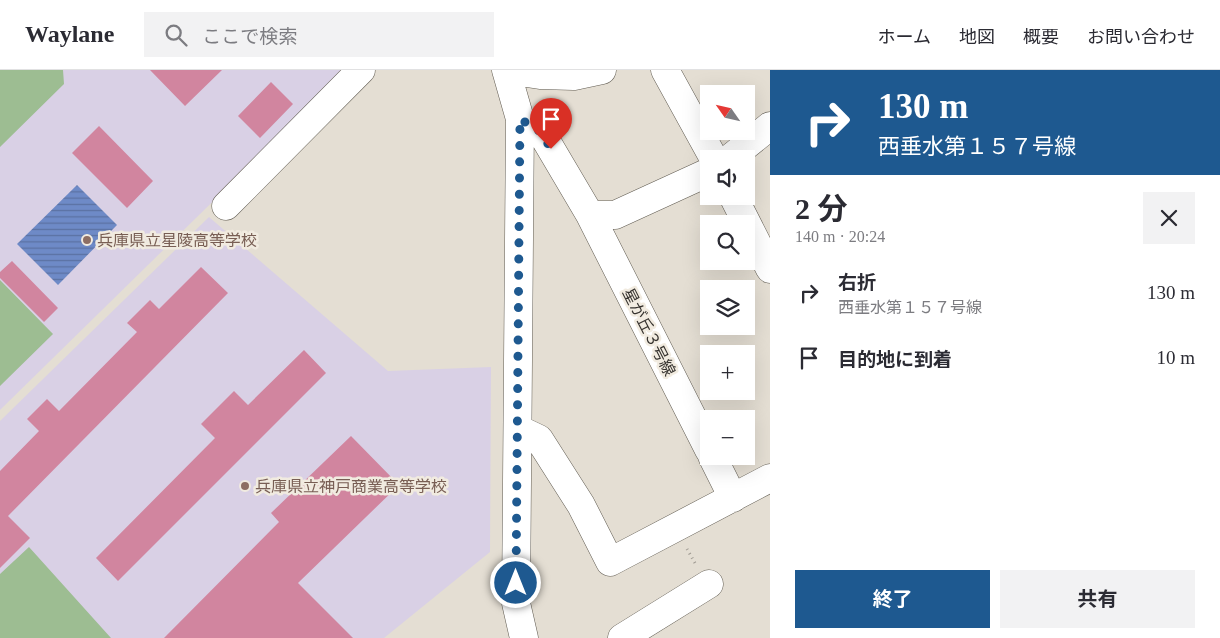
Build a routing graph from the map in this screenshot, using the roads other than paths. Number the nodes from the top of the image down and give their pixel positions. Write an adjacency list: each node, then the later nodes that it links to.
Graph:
1 (361, 70): 11 (street)
2 (507, 70): 3 (street); 5 (street)
3 (602, 70)
4 (665, 70): 7 (street)
5 (520, 119): 12 (street, 星が丘３号線); 14 (street)
6 (770, 126): 8 (street)
7 (709, 150)
8 (740, 150)
9 (700, 176): 12 (street)
10 (738, 205): 13 (street)
11 (226, 206)
12 (590, 215): 15 (street, 星が丘３号線)
13 (770, 269)
14 (518, 429): 18 (street); 20 (street)
15 (700, 432)
16 (716, 465): 18 (street)
17 (770, 478): 18 (street)
18 (733, 498)
19 (709, 584): 21 (street)
20 (524, 638)
21 (622, 638)

